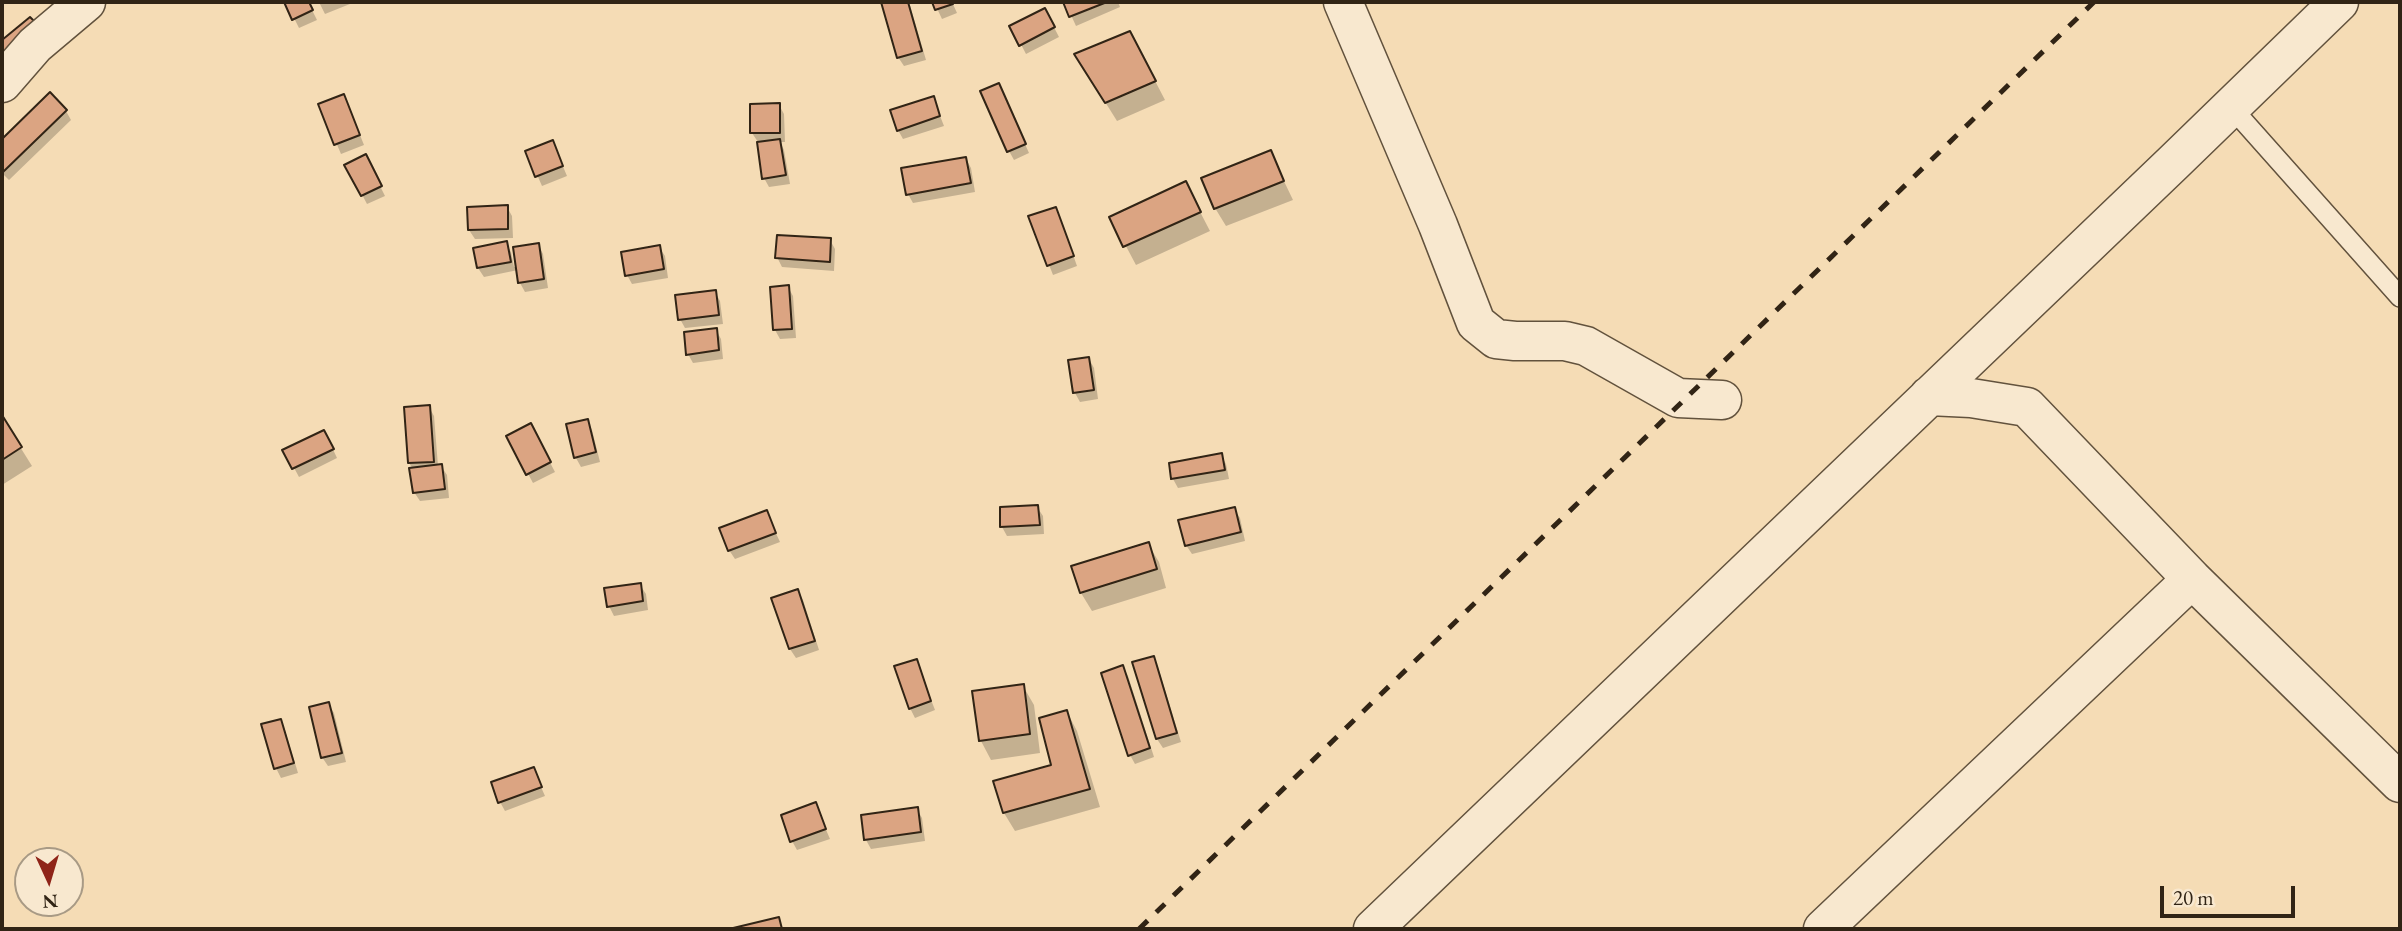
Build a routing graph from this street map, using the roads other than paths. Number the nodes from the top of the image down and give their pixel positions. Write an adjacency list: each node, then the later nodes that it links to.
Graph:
1 (86, 2): 4 (street)
2 (1343, 2): 8 (street)
3 (2339, 2): 5 (street)
4 (2, 83)
5 (2231, 107): 6 (lane); 7 (street)
6 (2400, 297)
7 (1929, 396): 9 (street); 11 (street)
8 (1722, 400)
9 (2192, 579): 10 (street); 12 (street)
10 (2400, 783)
11 (1373, 929)
12 (1823, 929)

